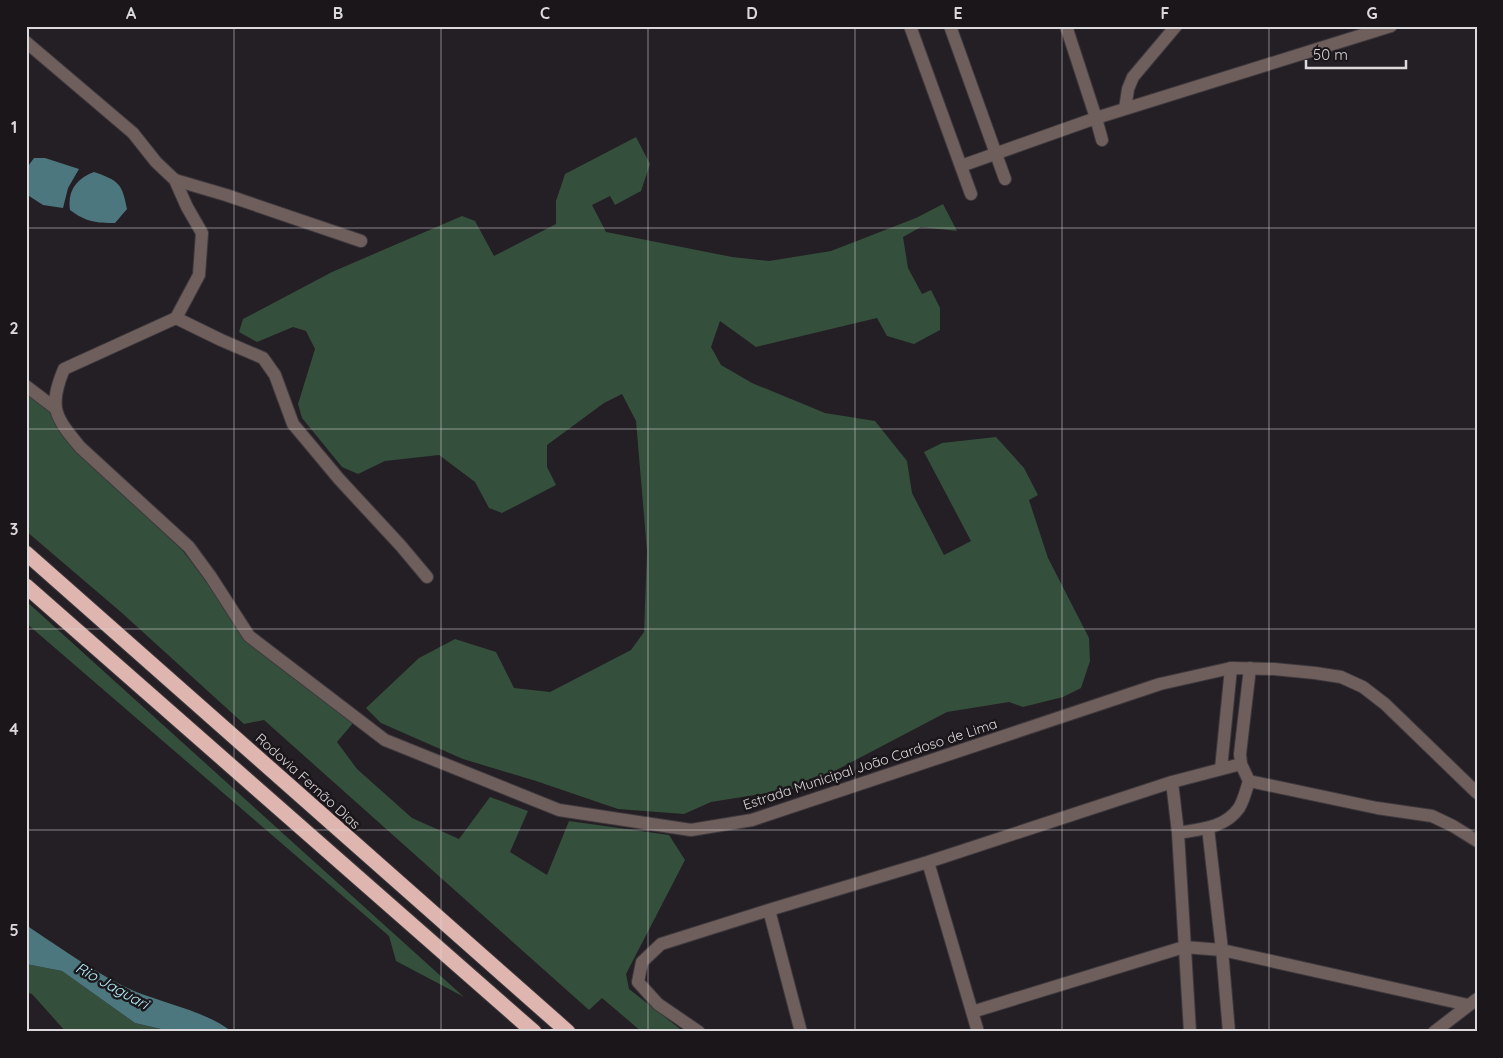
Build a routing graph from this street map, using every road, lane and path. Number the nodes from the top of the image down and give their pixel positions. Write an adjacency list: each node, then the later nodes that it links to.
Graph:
1 (910, 26): 11 (street)
2 (950, 26): 10 (street)
3 (1066, 26): 8 (street)
4 (1176, 26): 7 (street)
5 (1391, 26): 7 (street)
6 (26, 42): 13 (street)
7 (1125, 109): 8 (street)
8 (1096, 118): 9 (street); 10 (street)
9 (1102, 140)
10 (996, 153): 11 (street); 12 (street)
11 (961, 166): 14 (street)
12 (1005, 179)
13 (176, 180): 15 (street); 16 (street)
14 (971, 194)
15 (361, 241)
16 (176, 318): 18 (street); 20 (street)
17 (26, 386): 18 (street)
18 (55, 408): 22 (street, Estrada Municipal João Cardoso de Lima)
19 (26, 553): 39 (highway, Rodovia Fernão Dias)
20 (427, 577)
21 (26, 586): 38 (highway)
22 (1231, 668): 23 (street, Estrada Municipal João Cardoso de Lima); 25 (street)
23 (1250, 668): 24 (street); 28 (street, Estrada Municipal João Cardoso de Lima)
24 (1241, 764): 25 (street); 26 (street)
25 (1221, 769): 27 (street)
26 (1249, 781): 29 (street); 31 (street)
27 (1172, 782): 30 (street); 32 (street)
28 (1477, 792)
29 (1208, 828): 30 (street); 35 (street)
30 (1178, 833): 34 (street)
31 (1477, 841)
32 (928, 862): 33 (street); 37 (street)
33 (769, 910): 40 (street); 41 (street)
34 (1184, 947): 35 (street); 37 (street); 43 (street)
35 (1222, 950): 36 (street); 44 (street)
36 (1472, 1002): 45 (street)
37 (972, 1012): 42 (street)
38 (534, 1032)
39 (568, 1032)
40 (699, 1032)
41 (801, 1032)
42 (978, 1032)
43 (1190, 1032)
44 (1229, 1032)
45 (1434, 1032)

